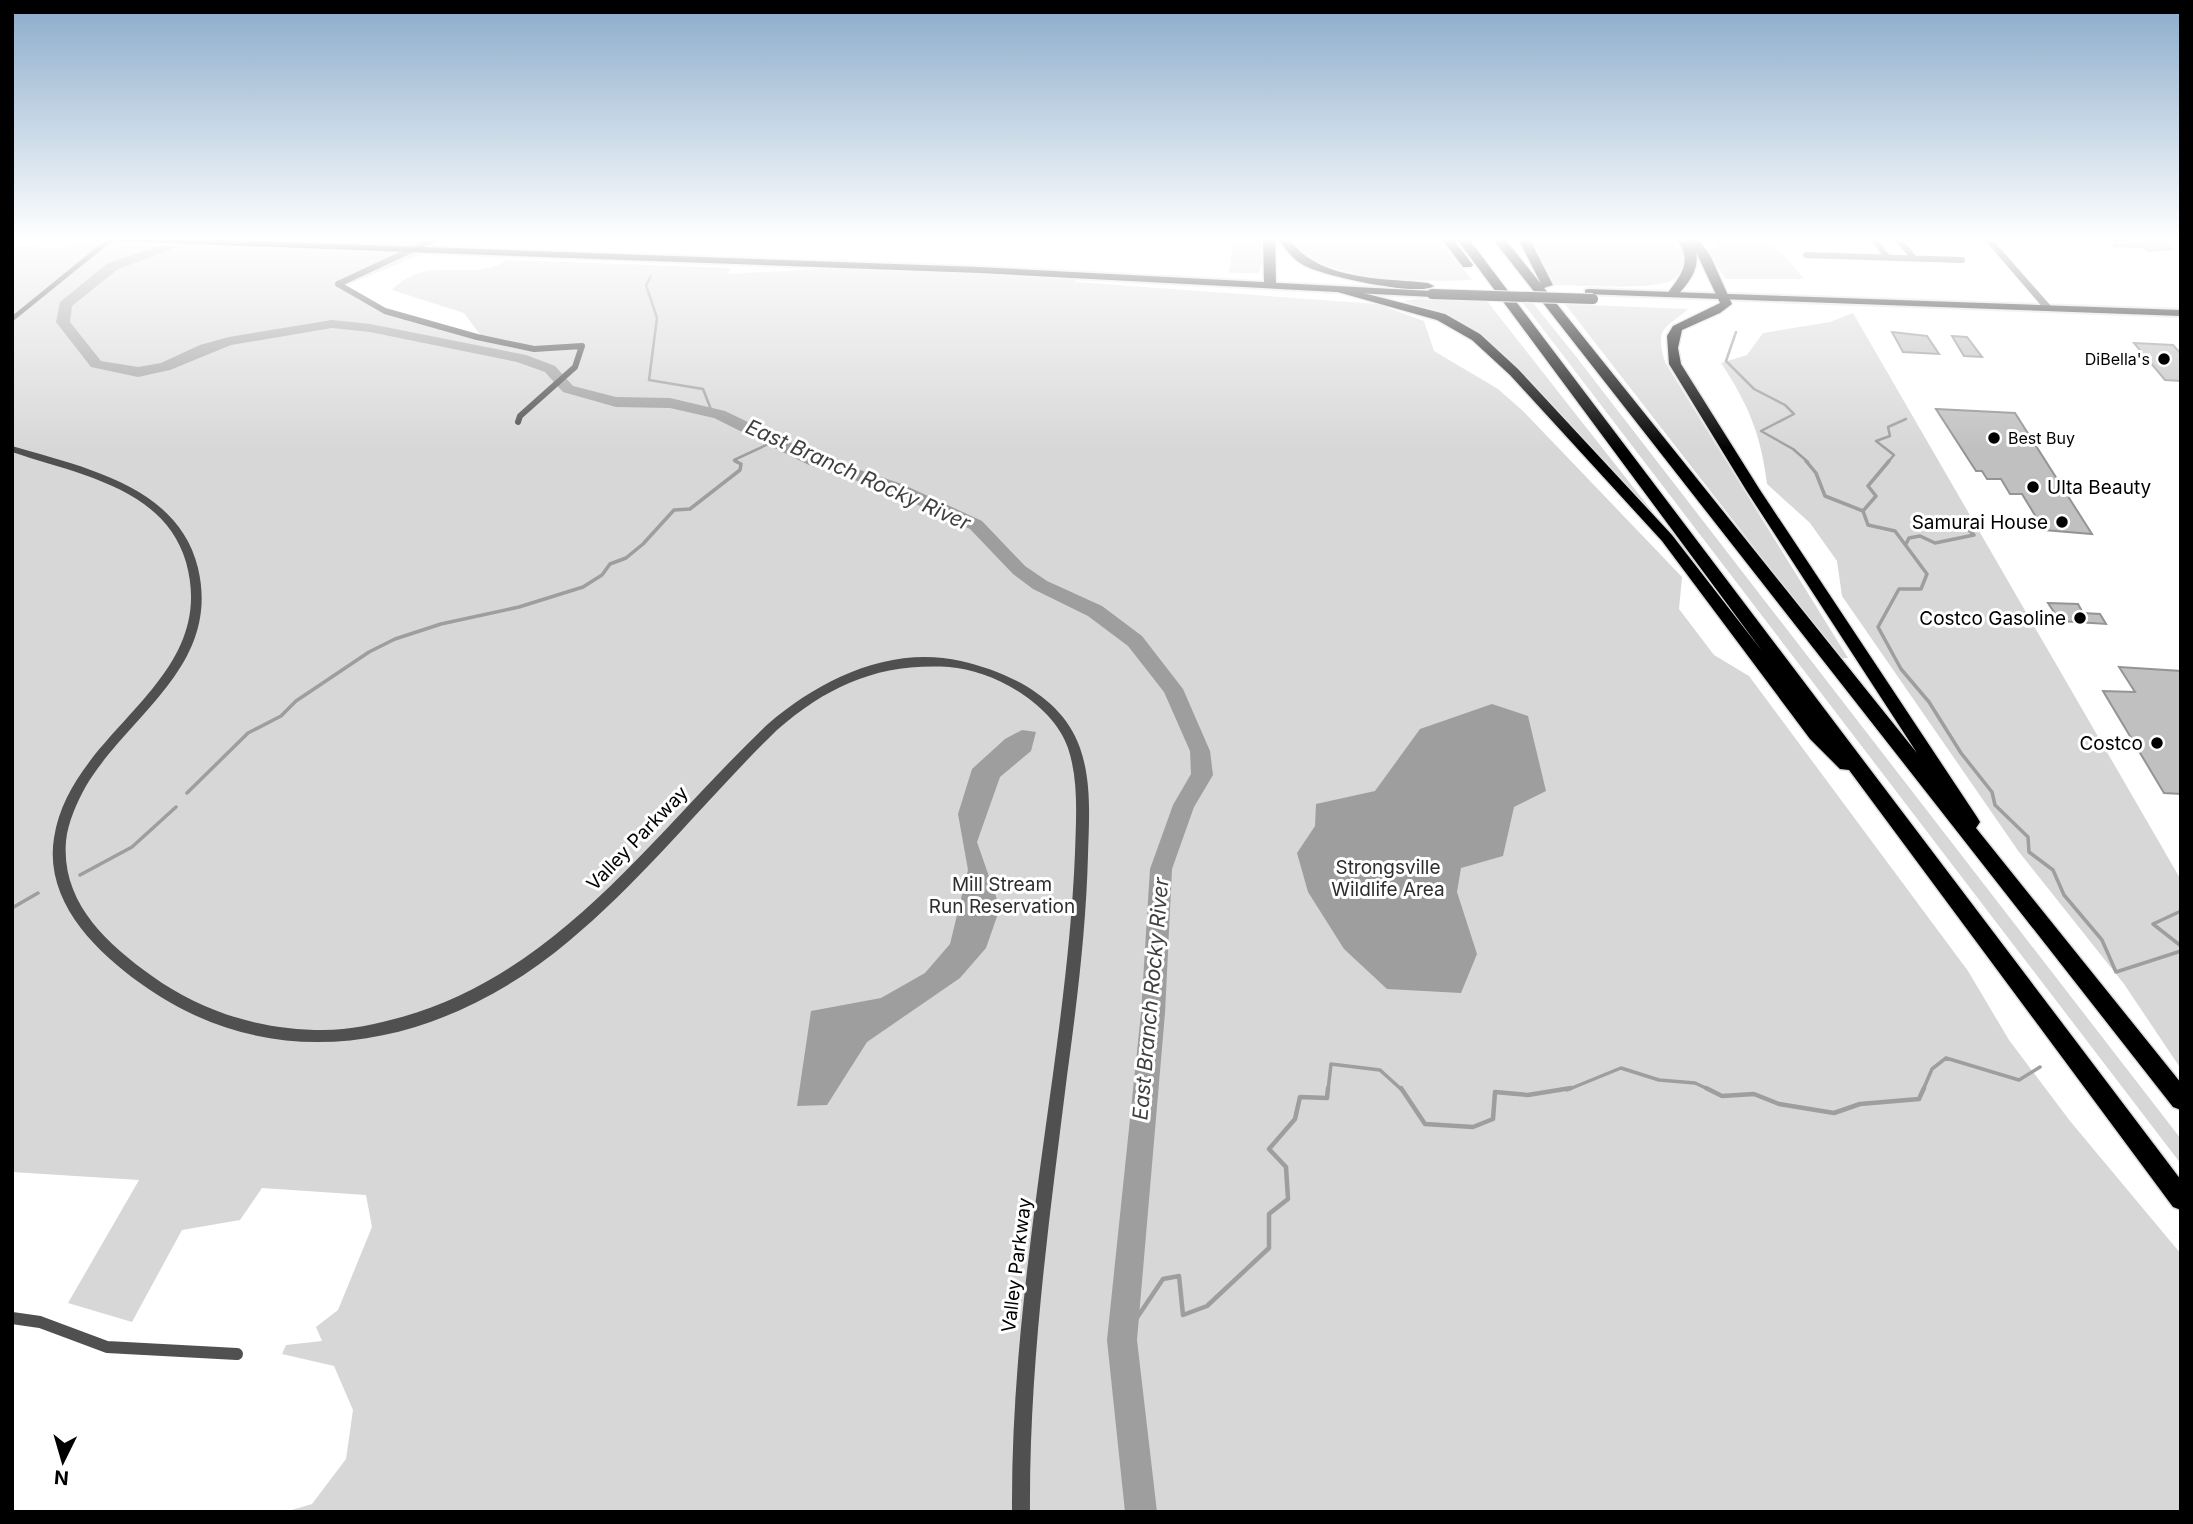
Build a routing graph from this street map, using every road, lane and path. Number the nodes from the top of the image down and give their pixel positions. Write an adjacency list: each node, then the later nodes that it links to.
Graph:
1 (382, 309): 12 (street)
2 (1410, 309): 14 (highway)
3 (1502, 309): 10 (highway)
4 (1515, 309): 10 (highway)
5 (1553, 309): 11 (highway)
6 (1563, 309): 11 (highway)
7 (1708, 309): 15 (highway)
8 (2078, 309): 9 (main road)
9 (2181, 313)
10 (1556, 365): 14 (highway)
11 (1601, 370): 15 (highway)
12 (519, 422)
13 (12, 449): 20 (street, Valley Parkway)
14 (1877, 791): 17 (highway)
15 (2035, 918): 16 (highway)
16 (2181, 1100)
17 (2181, 1199)
18 (12, 1318): 19 (street)
19 (237, 1354)
20 (1021, 1512)

